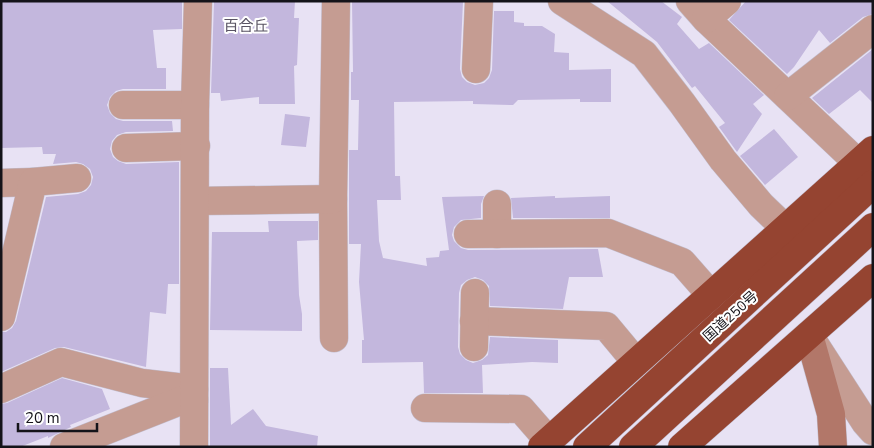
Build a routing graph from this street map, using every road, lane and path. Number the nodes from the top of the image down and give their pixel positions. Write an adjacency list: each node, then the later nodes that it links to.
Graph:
1 (198, 1): 11 (street)
2 (336, 1): 18 (street)
3 (479, 1): 8 (street)
4 (562, 1): 22 (street)
5 (727, 1): 6 (street)
6 (698, 10): 9 (street)
7 (873, 28): 9 (street)
8 (476, 70)
9 (788, 96): 14 (street)
10 (123, 105): 11 (street)
11 (195, 105): 12 (street)
12 (196, 146): 13 (street); 19 (street)
13 (126, 148)
14 (868, 166): 22 (highway); 38 (highway, 国道250号)
15 (77, 178): 16 (street)
16 (33, 182): 17 (street); 28 (street)
17 (1, 183)
18 (333, 199): 19 (street); 31 (street)
19 (196, 201): 35 (street)
20 (497, 204): 24 (street)
21 (873, 227): 42 (highway)
22 (785, 228): 27 (highway)
23 (468, 234): 24 (street)
24 (498, 234): 27 (street)
25 (873, 278): 30 (highway)
26 (475, 292): 29 (street)
27 (711, 295): 33 (highway)
28 (1, 317)
29 (474, 321): 32 (street); 33 (street)
30 (809, 335): 37 (street); 43 (highway); 44 (street)
31 (334, 338)
32 (474, 348)
33 (636, 362): 39 (highway)
34 (1, 389): 35 (street)
35 (194, 394): 40 (street); 41 (street)
36 (425, 408): 39 (street)
37 (873, 431)
38 (595, 439)
39 (545, 444)
40 (64, 447)
41 (194, 447)
42 (633, 447)
43 (682, 447)
44 (833, 447)

